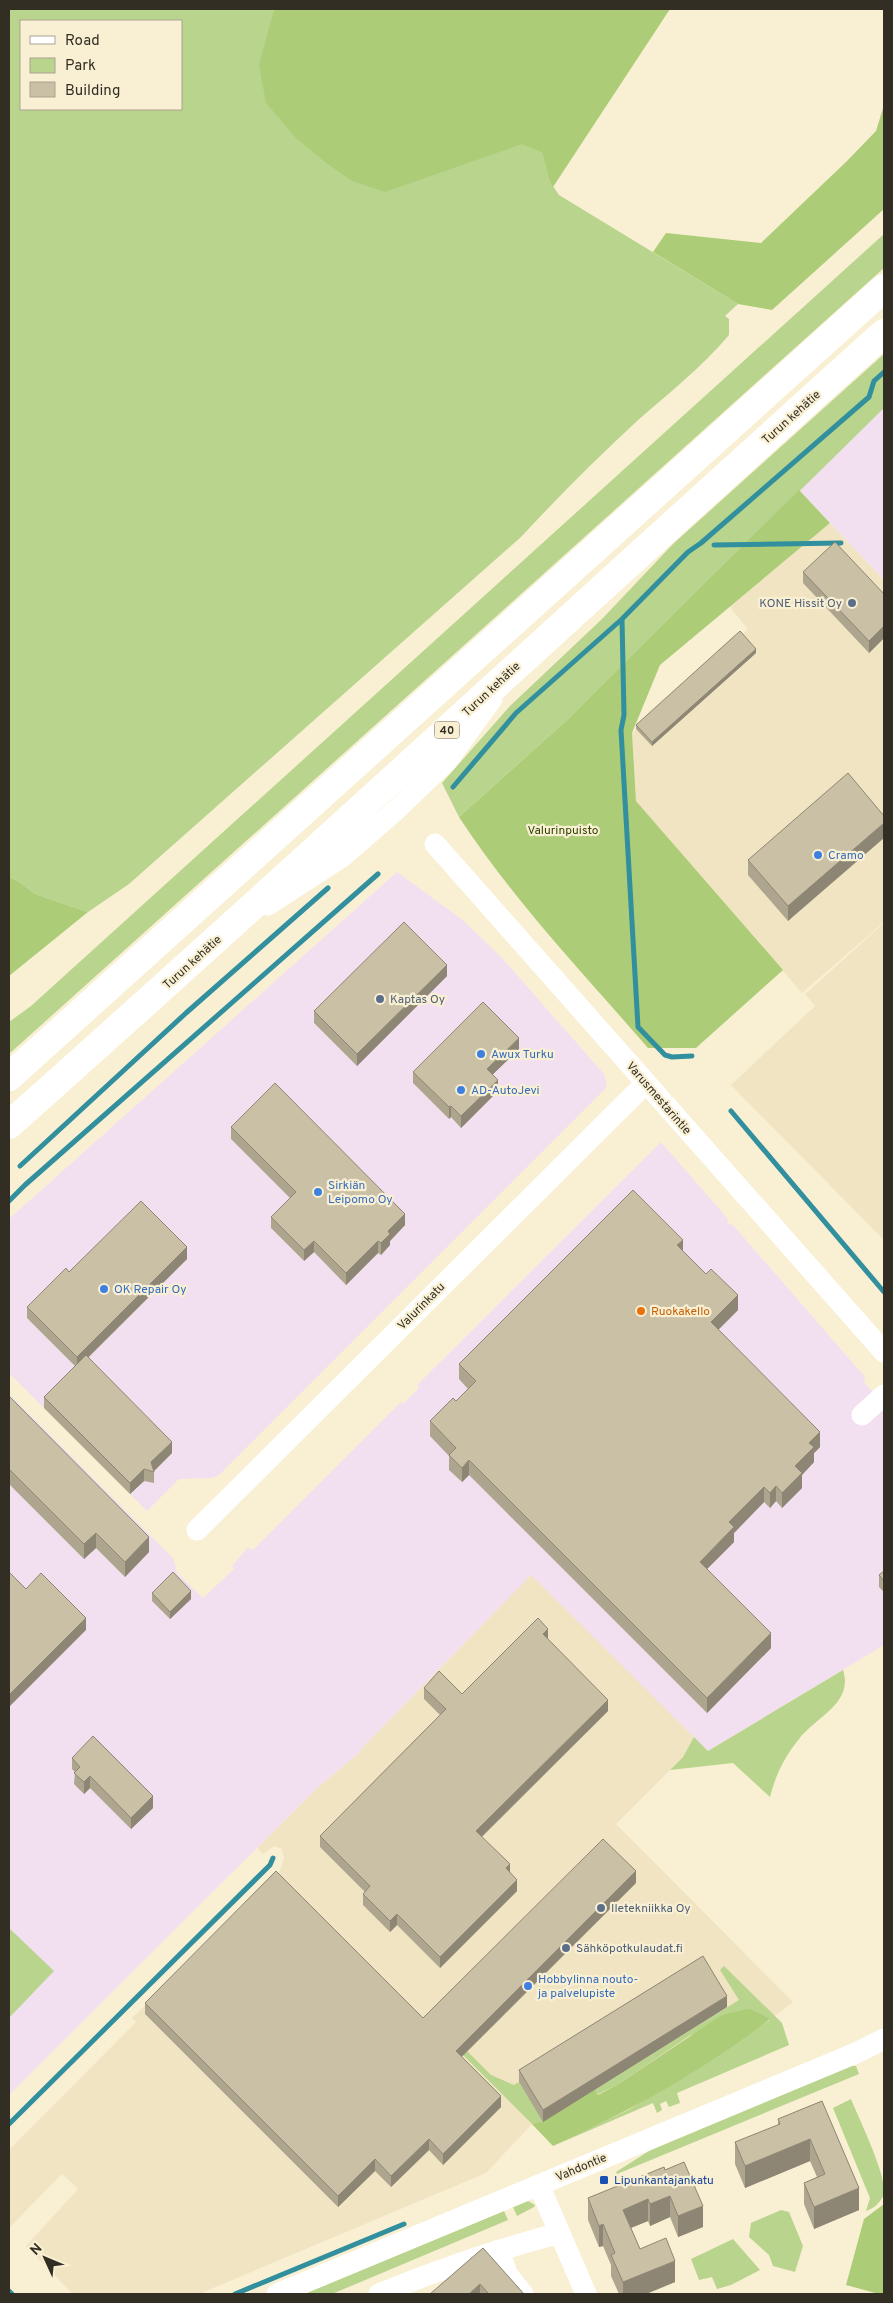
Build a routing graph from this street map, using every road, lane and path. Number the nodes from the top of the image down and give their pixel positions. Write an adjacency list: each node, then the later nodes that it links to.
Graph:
1 (884, 288): 3 (highway)
2 (884, 333): 4 (highway, Turun kehätie / 40)
3 (764, 396): 4 (street); 6 (highway)
4 (787, 421): 8 (highway, Turun kehätie / 40)
5 (436, 844): 7 (street, Varusmestarintie)
6 (9, 1077)
7 (646, 1083): 9 (street, Varusmestarintie); 12 (street, Valurinkatu)
8 (9, 1125)
9 (884, 1352)
10 (884, 1395): 11 (street)
11 (862, 1415)
12 (197, 1530)
13 (884, 2039): 14 (street, Vahdontie)
14 (539, 2185): 15 (street); 18 (street, Vahdontie)
15 (560, 2233): 16 (street); 21 (street)
16 (499, 2250): 17 (street); 20 (street)
17 (412, 2288): 19 (street)
18 (277, 2294)
19 (379, 2294)
20 (523, 2294)
21 (586, 2294)

